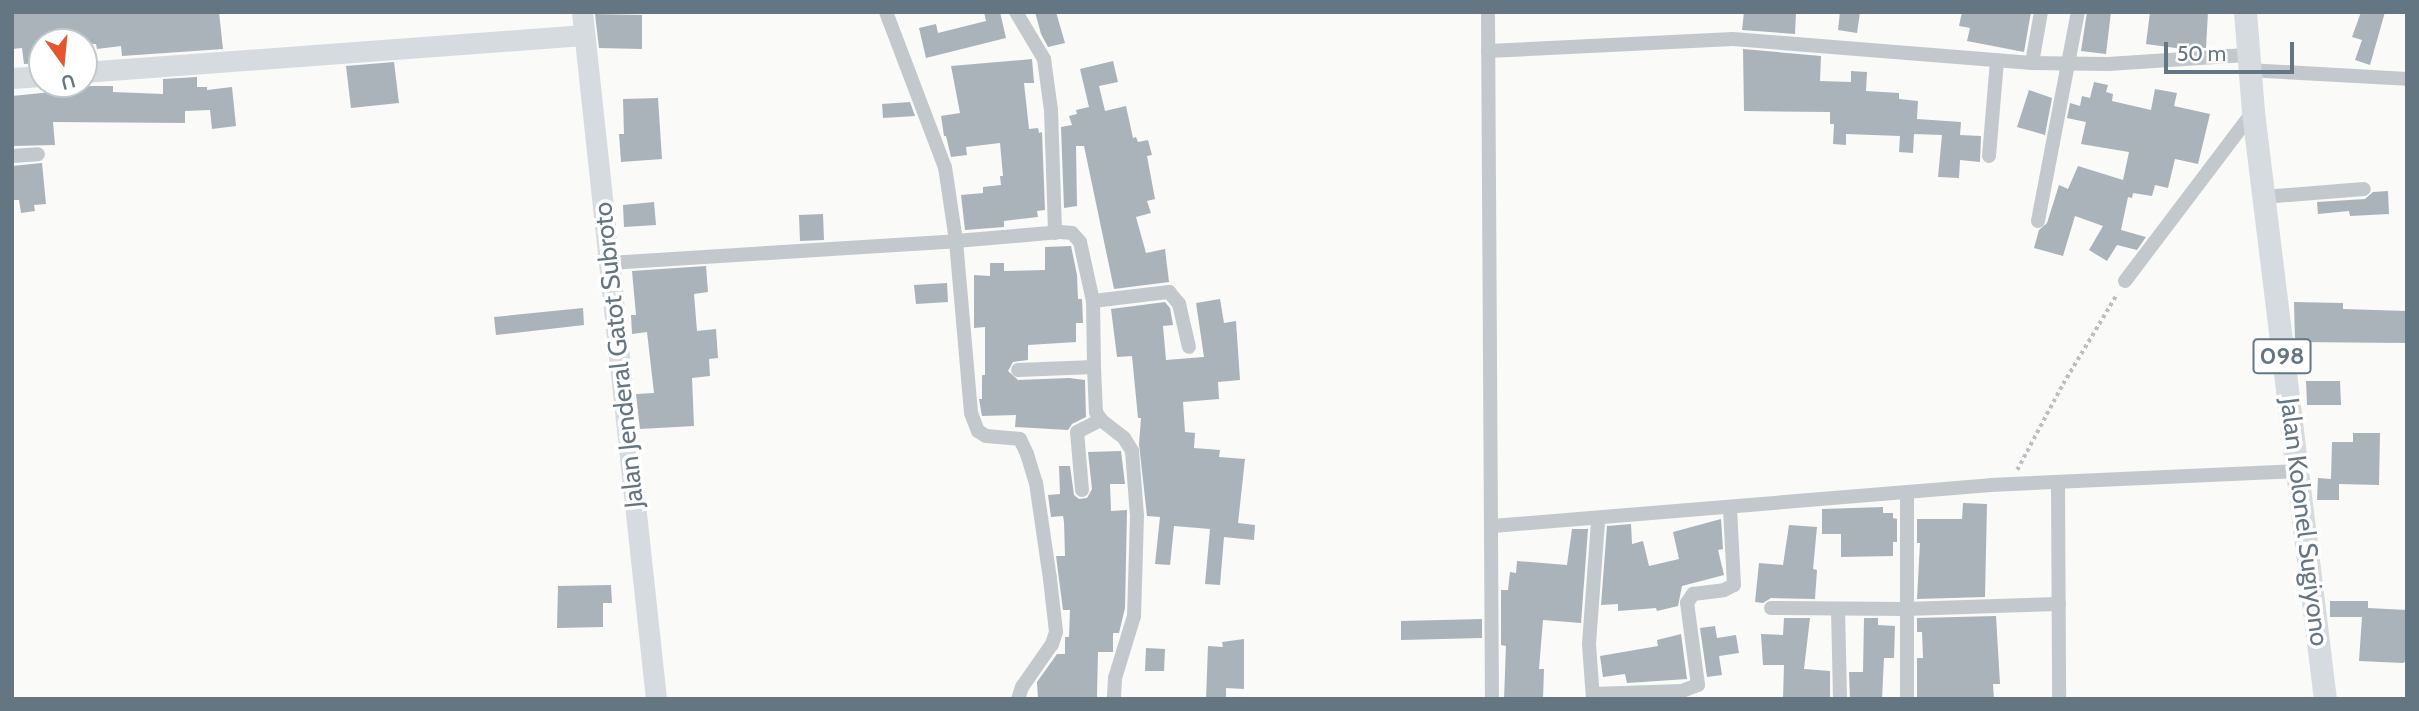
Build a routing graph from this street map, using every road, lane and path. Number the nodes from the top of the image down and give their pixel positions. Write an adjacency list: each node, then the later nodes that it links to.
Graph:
1 (582, 12): 8 (main road, Jalan Jenderal Gatot Subroto)
2 (886, 12): 24 (street)
3 (1016, 12): 23 (street)
4 (1488, 12): 9 (street)
5 (2041, 12): 12 (street)
6 (2078, 12): 13 (street)
7 (2245, 12): 11 (main road, Jalan Kolonel Sugiyono / 098)
8 (584, 35): 14 (main road); 25 (main road, Jalan Jenderal Gatot Subroto)
9 (1488, 51): 10 (street); 39 (street)
10 (1997, 60): 12 (street); 19 (street)
11 (2247, 62): 13 (street); 15 (street); 16 (main road, Jalan Kolonel Sugiyono / 098)
12 (2032, 64): 13 (street)
13 (2070, 64): 22 (street)
14 (98, 71)
15 (2407, 79)
16 (2253, 112): 21 (main road, Jalan Kolonel Sugiyono / 098); 26 (street)
17 (38, 154): 18 (street)
18 (12, 156)
19 (1989, 156)
20 (2364, 190): 21 (street)
21 (2263, 197): 32 (main road, Jalan Kolonel Sugiyono / 098)
22 (2038, 221)
23 (1055, 233): 24 (street); 27 (street)
24 (956, 241): 25 (street); 47 (street)
25 (609, 263): 46 (main road, Jalan Jenderal Gatot Subroto)
26 (2125, 281): 34 (path)
27 (1093, 301): 28 (street); 29 (street)
28 (1189, 347)
29 (1094, 367): 30 (street); 31 (street)
30 (1018, 370)
31 (1101, 420): 35 (street); 48 (street)
32 (2298, 471): 33 (street); 53 (main road, Jalan Kolonel Sugiyono / 098)
33 (2058, 482): 34 (street); 40 (street)
34 (2010, 484): 36 (street)
35 (1082, 490)
36 (1907, 492): 37 (street); 43 (street)
37 (1730, 508): 38 (street); 44 (street)
38 (1598, 520): 39 (street); 45 (street)
39 (1493, 526): 49 (street)
40 (2059, 604): 43 (street); 52 (street)
41 (1770, 608): 42 (street)
42 (1838, 609): 43 (street); 50 (street)
43 (1906, 609): 51 (street)
44 (1683, 695): 45 (street)
45 (1593, 696)
46 (656, 699)
47 (1018, 699)
48 (1114, 699)
49 (1492, 699)
50 (1840, 699)
51 (1907, 699)
52 (2059, 699)
53 (2325, 699)

